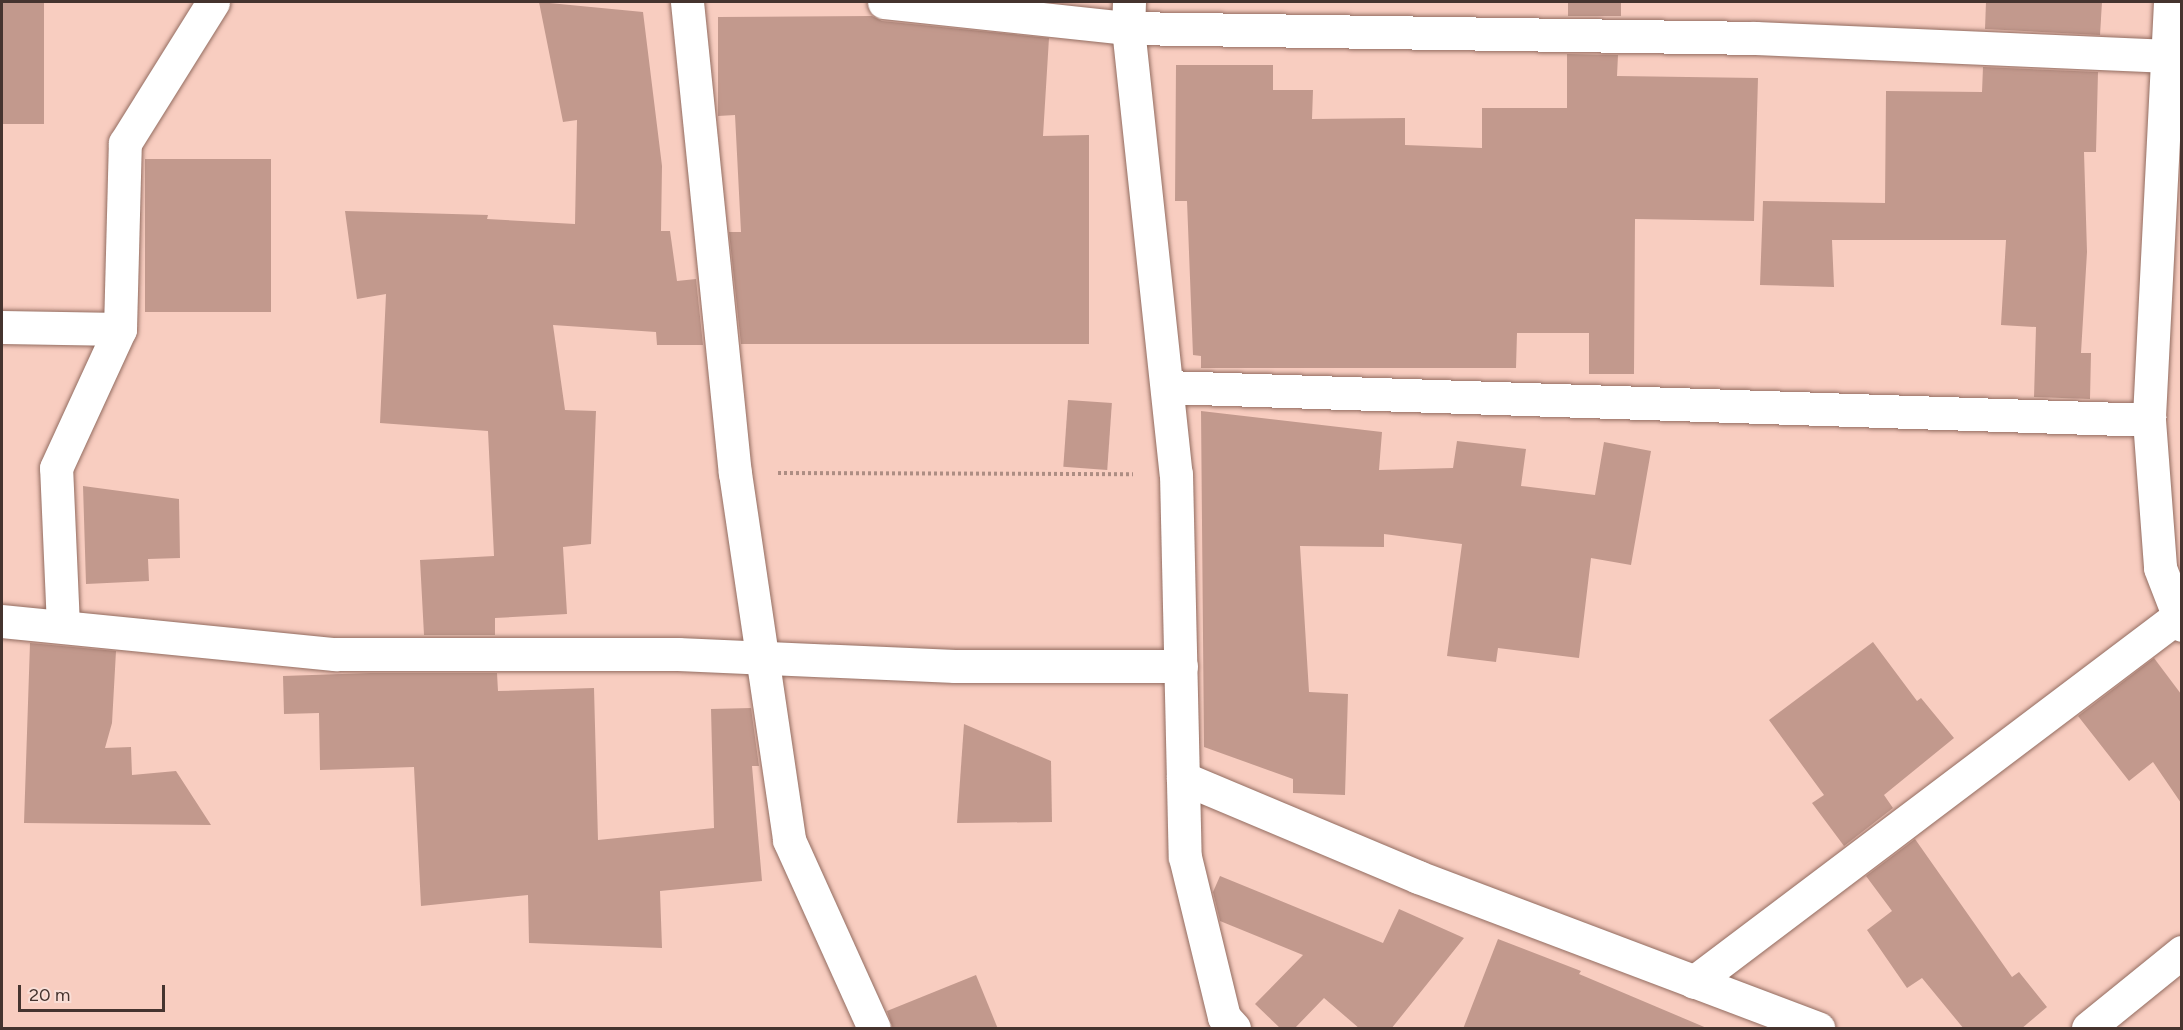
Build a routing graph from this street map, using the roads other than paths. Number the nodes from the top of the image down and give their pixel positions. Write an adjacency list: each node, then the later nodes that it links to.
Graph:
1 (213, 2): 8 (street)
2 (687, 2): 14 (street)
3 (884, 2): 5 (street)
4 (2170, 2): 6 (street)
5 (1128, 15): 6 (street); 9 (street)
6 (2176, 57): 10 (street)
7 (2, 327): 8 (street)
8 (120, 329): 13 (street)
9 (1167, 387): 10 (street); 15 (street)
10 (2149, 420): 12 (street)
11 (2, 621): 13 (street)
12 (2179, 621): 18 (street)
13 (63, 626): 14 (street)
14 (762, 659): 15 (street); 20 (street)
15 (1181, 666): 16 (street)
16 (1183, 778): 18 (street); 19 (street)
17 (2181, 952): 22 (street)
18 (1694, 982): 21 (street)
19 (1223, 1025)
20 (874, 1029)
21 (1818, 1029)
22 (2088, 1029)

